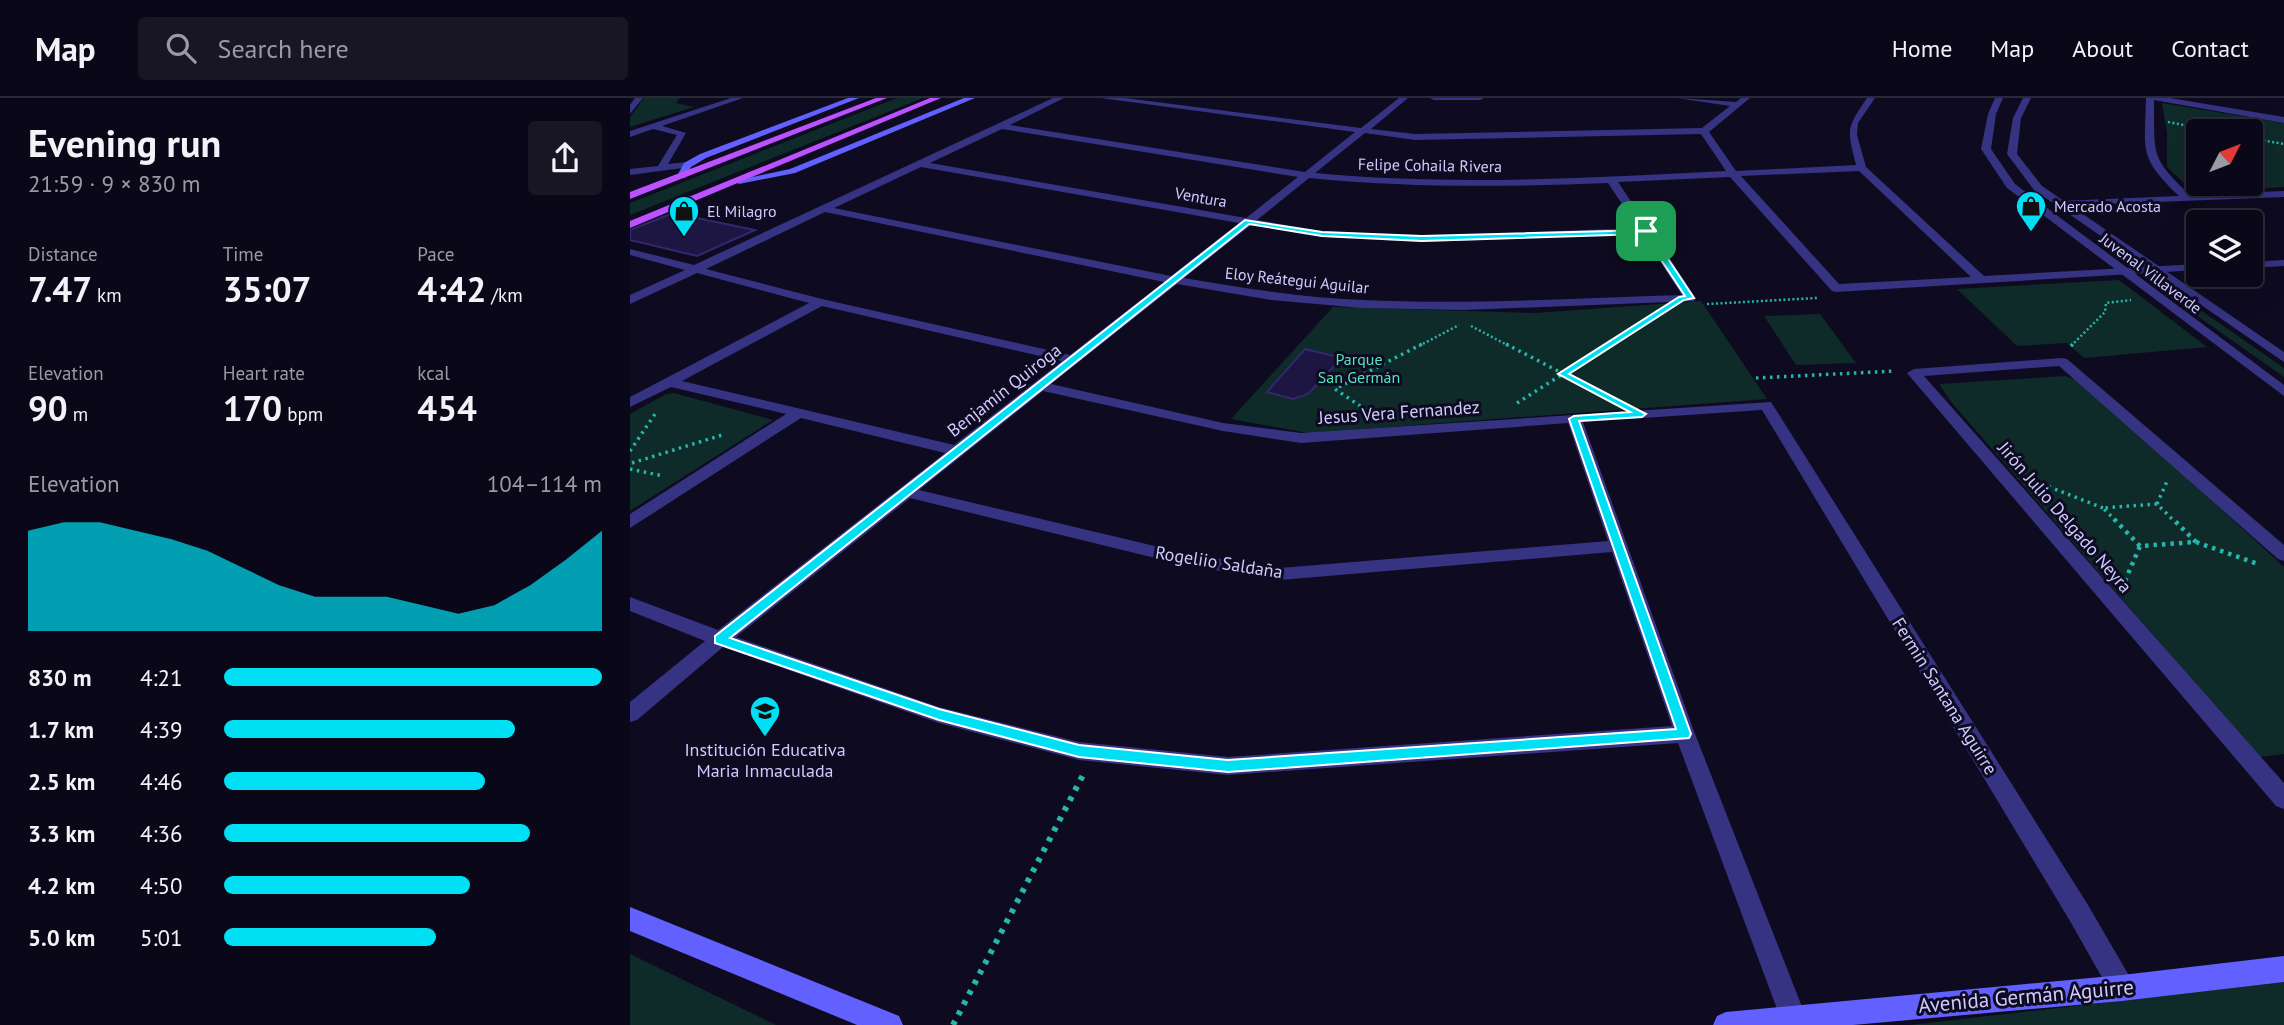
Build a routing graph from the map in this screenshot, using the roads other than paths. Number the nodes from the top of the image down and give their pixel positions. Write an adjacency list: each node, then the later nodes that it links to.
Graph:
1 (639, 98): 19 (street)
2 (739, 98): 22 (street)
3 (855, 98): 29 (main road)
4 (883, 98): 23 (main road)
5 (937, 98): 27 (main road)
6 (971, 98): 37 (main road)
7 (1060, 98): 21 (street)
8 (1105, 98): 25 (street)
9 (1404, 98): 25 (street, Benjamín Quiroga)
10 (1434, 98): 11 (street)
11 (1480, 98)
12 (1681, 98): 18 (street)
13 (1871, 98): 31 (street)
14 (1999, 98): 52 (street, Juvenal Villaverde)
15 (2027, 98): 41 (street, Juvenal Villaverde)
16 (2150, 98): 40 (street)
17 (2156, 98): 20 (street)
18 (1743, 101): 24 (street)
19 (630, 111)
20 (2284, 120)
21 (1001, 126): 28 (street); 34 (street, Felipe Cohaila Rivera)
22 (654, 128): 26 (street); 30 (street)
23 (797, 131): 27 (main road); 35 (main road)
24 (1704, 131): 25 (street); 33 (street)
25 (1362, 132): 34 (street, Benjamín Quiroga)
26 (630, 134)
27 (837, 140): 37 (main road)
28 (920, 164): 42 (street); 43 (street, Ventura)
29 (687, 165): 30 (street); 35 (main road)
30 (661, 168): 32 (street)
31 (1861, 168): 33 (street, Felipe Cohaila Rivera); 53 (street)
32 (630, 172)
33 (1733, 174): 36 (street, Felipe Cohaila Rivera); 53 (street)
34 (1307, 175): 36 (street, Felipe Cohaila Rivera); 43 (street, Benjamín Quiroga)
35 (682, 176): 39 (main road)
36 (1611, 179): 45 (street)
37 (739, 181): 44 (main road)
38 (2284, 194): 40 (street)
39 (630, 196)
40 (2187, 198): 41 (street)
41 (2060, 204): 51 (street, Juvenal Villaverde)
42 (824, 209): 49 (street); 54 (street, Eloy Reátegui Aguilar)
43 (1248, 222): 45 (street, Ventura); 54 (street, Benjamín Quiroga)
44 (630, 225)
45 (1646, 231): 54 (street, Eloy Reátegui Aguilar)
46 (630, 252): 49 (street)
47 (2284, 263): 48 (street)
48 (2263, 264)
49 (696, 268): 55 (street); 56 (street)
50 (2186, 268): 51 (street)
51 (2156, 270): 52 (street); 57 (street, Juvenal Villaverde)
52 (2123, 271): 53 (street); 61 (street, Juvenal Villaverde)
53 (1980, 279)
54 (1174, 280): 58 (street, Benjamín Quiroga)
55 (630, 299)
56 (820, 302): 58 (street); 59 (street)
57 (2284, 358)
58 (1073, 360): 60 (street, Benjamín Quiroga)
59 (670, 382): 62 (street); 64 (street)
60 (1040, 386): 65 (street, Jesus Vera Fernandez); 66 (street, Benjamín Quiroga)
61 (2284, 392)
62 (630, 403)
63 (1766, 405): 65 (street, Jesus Vera Fernandez); 78 (street, Fermin Santana Aguirre)
64 (798, 413): 66 (street); 68 (street)
65 (1574, 419): 69 (street)
66 (958, 451): 67 (street, Benjamín Quiroga)
67 (907, 492): 69 (street, Rogeliio Saldaña); 72 (street, Benjamín Quiroga)
68 (630, 522)
69 (1620, 546): 74 (street)
70 (2284, 555): 75 (street, Jirón Julio Delgado Neyra)
71 (630, 604): 72 (street)
72 (720, 639): 73 (street, Benjamín Quiroga); 74 (street)
73 (630, 714)
74 (1685, 734): 79 (street)
75 (2284, 799)
76 (630, 919): 80 (main road)
77 (2284, 969): 78 (main road, Avenida Germán Aguirre)
78 (2122, 988): 79 (main road, Avenida Germán Aguirre)
79 (1793, 1017): 81 (main road, Avenida Germán Aguirre)
80 (890, 1025)
81 (1726, 1025)

